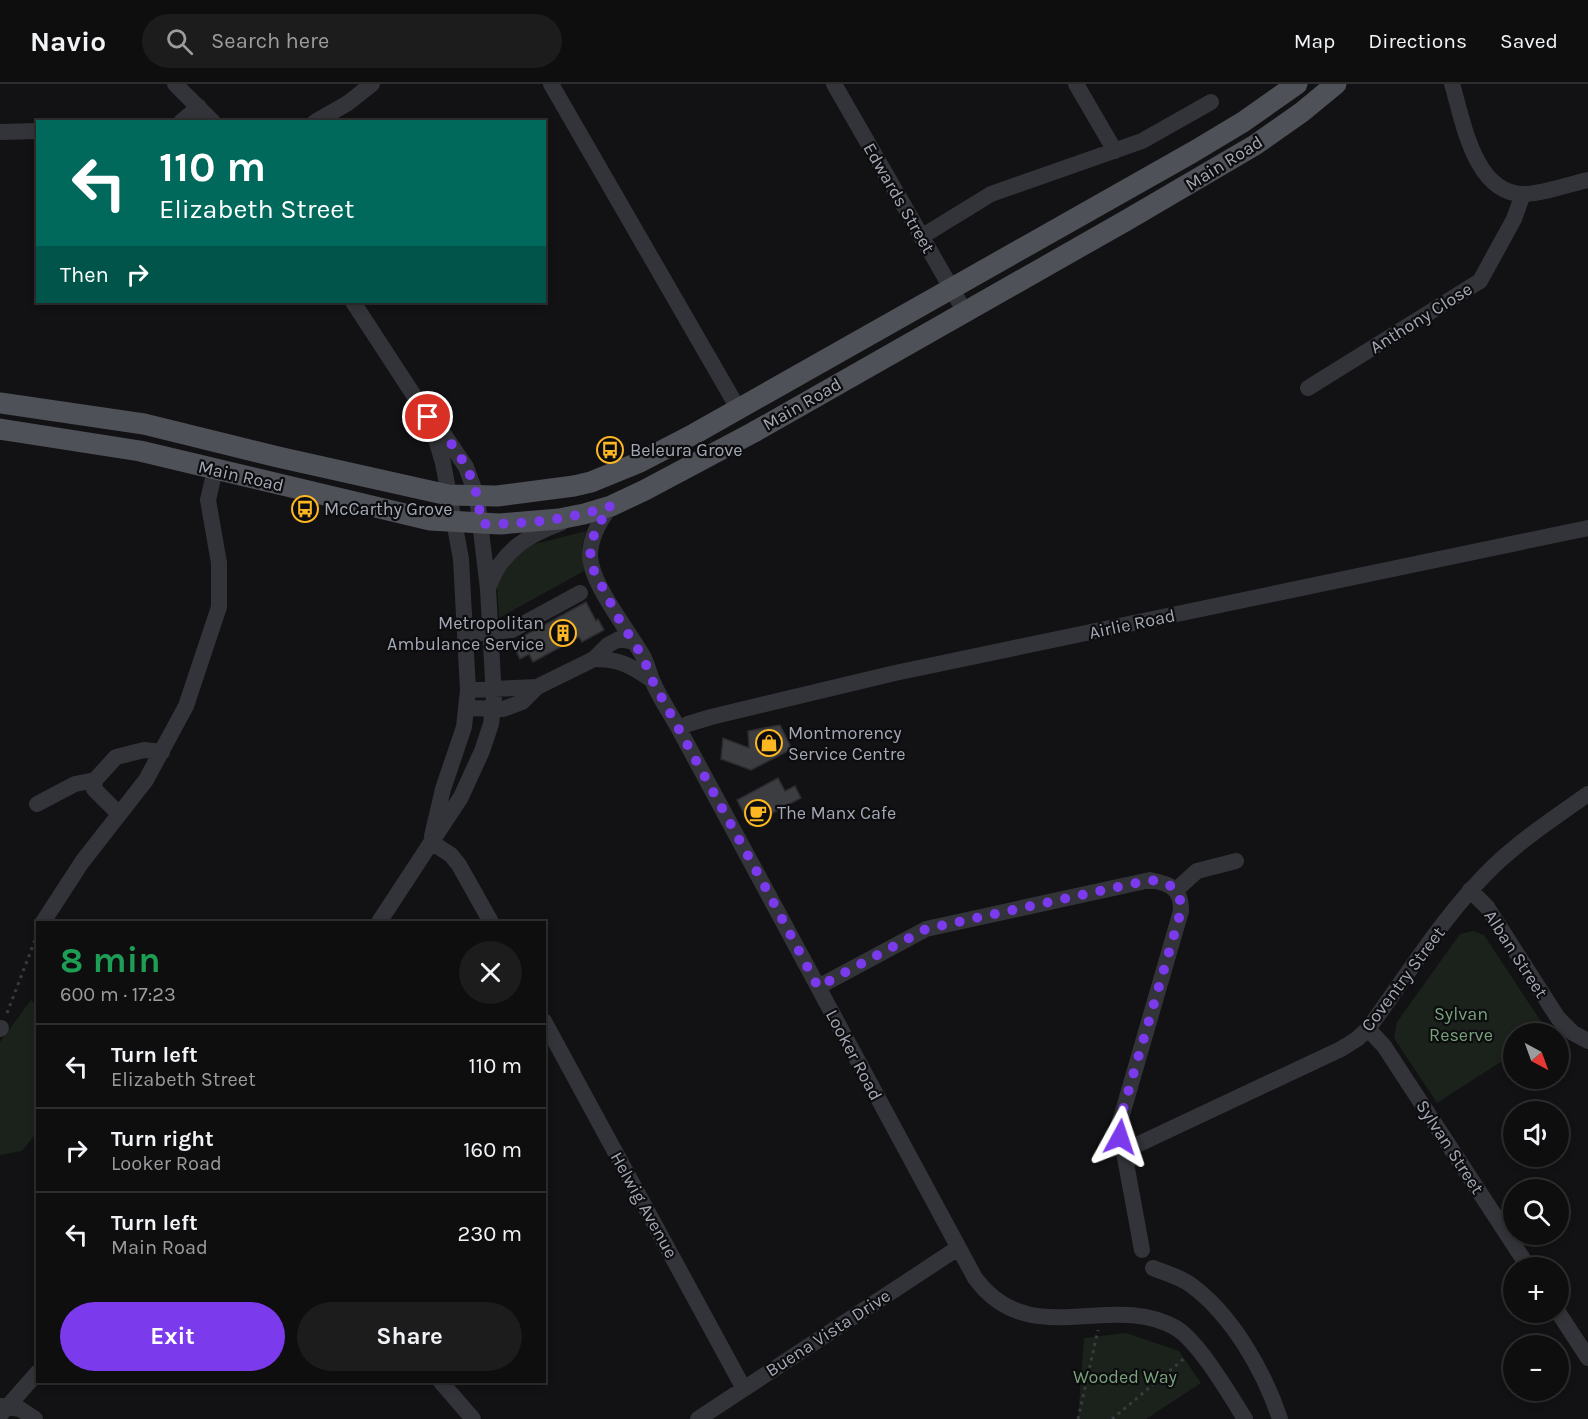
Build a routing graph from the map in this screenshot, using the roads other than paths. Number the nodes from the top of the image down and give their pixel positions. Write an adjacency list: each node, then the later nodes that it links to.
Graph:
1 (175, 84): 10 (street)
2 (372, 84): 13 (street)
3 (551, 84): 25 (street)
4 (834, 84): 19 (street, Edwards Street)
5 (1076, 84): 16 (street)
6 (1297, 84): 20 (main road, Main Road)
7 (1336, 84): 22 (main road, Main Road)
8 (1452, 84): 18 (street)
9 (1211, 102): 16 (street)
10 (199, 107): 11 (street); 12 (street)
11 (183, 120)
12 (211, 120)
13 (318, 120)
14 (36, 131): 15 (street)
15 (0, 132)
16 (1115, 151): 19 (street)
17 (1588, 180): 18 (street)
18 (1523, 194): 23 (street, Anthony Close)
19 (921, 237): 20 (street, Edwards Street)
20 (950, 290): 22 (street, Edwards Street); 25 (main road, Main Road)
21 (355, 303): 26 (street)
22 (965, 312): 31 (main road, Main Road)
23 (1308, 388)
24 (0, 403): 29 (main road, Main Road)
25 (739, 410): 30 (main road, Main Road)
26 (428, 417): 29 (street); 30 (street)
27 (0, 429): 28 (main road, Main Road)
28 (215, 470): 33 (main road, Main Road); 49 (street)
29 (448, 495): 30 (main road, Main Road); 33 (street)
30 (477, 497): 34 (street)
31 (611, 506): 32 (main road, Main Road); 40 (street, Looker Road)
32 (584, 514): 34 (main road, Main Road); 36 (street)
33 (454, 523): 34 (main road, Main Road); 39 (street)
34 (482, 524): 36 (street)
35 (1588, 528): 48 (street, Airlie Road)
36 (488, 589): 38 (street)
37 (580, 592): 38 (street)
38 (491, 632): 39 (street); 44 (street)
39 (466, 634): 45 (street)
40 (634, 642): 41 (street); 42 (street, Looker Road)
41 (594, 659): 42 (street); 43 (street)
42 (652, 680): 48 (street, Looker Road)
43 (537, 687): 44 (street); 47 (street)
44 (494, 689): 45 (street); 47 (street)
45 (468, 690): 46 (street)
46 (467, 708): 47 (street); 54 (street)
47 (493, 710): 54 (street)
48 (679, 729): 61 (street, Looker Road)
49 (162, 752): 50 (street); 53 (street)
50 (95, 780): 52 (street); 53 (street)
51 (1588, 794): 57 (street, Coventry Street)
52 (37, 804)
53 (119, 814): 58 (street)
54 (431, 842): 59 (street); 60 (street)
55 (1236, 861): 56 (street)
56 (1176, 890): 61 (street); 65 (street)
57 (1470, 890): 63 (street, Coventry Street); 64 (street, Alban Street)
58 (44, 921)
59 (380, 921)
60 (490, 921)
61 (818, 987): 66 (street, Looker Road)
62 (546, 1025): 74 (street, Helwig Avenue)
63 (1368, 1029): 65 (street, Coventry Street); 68 (street, Sylvan Street)
64 (1588, 1041)
65 (1124, 1151): 67 (street)
66 (958, 1248): 74 (street, Buena Vista Drive); 79 (street, Looker Road)
67 (1142, 1250)
68 (1522, 1257)
69 (1153, 1268): 80 (street)
70 (1565, 1323): 71 (street)
71 (1588, 1358)
72 (36, 1374): 75 (street)
73 (442, 1383): 77 (street)
74 (744, 1389): 78 (street, Buena Vista Drive)
75 (3, 1409): 76 (street)
76 (35, 1419)
77 (473, 1419)
78 (698, 1419)
79 (1245, 1419)
80 (1280, 1419)

